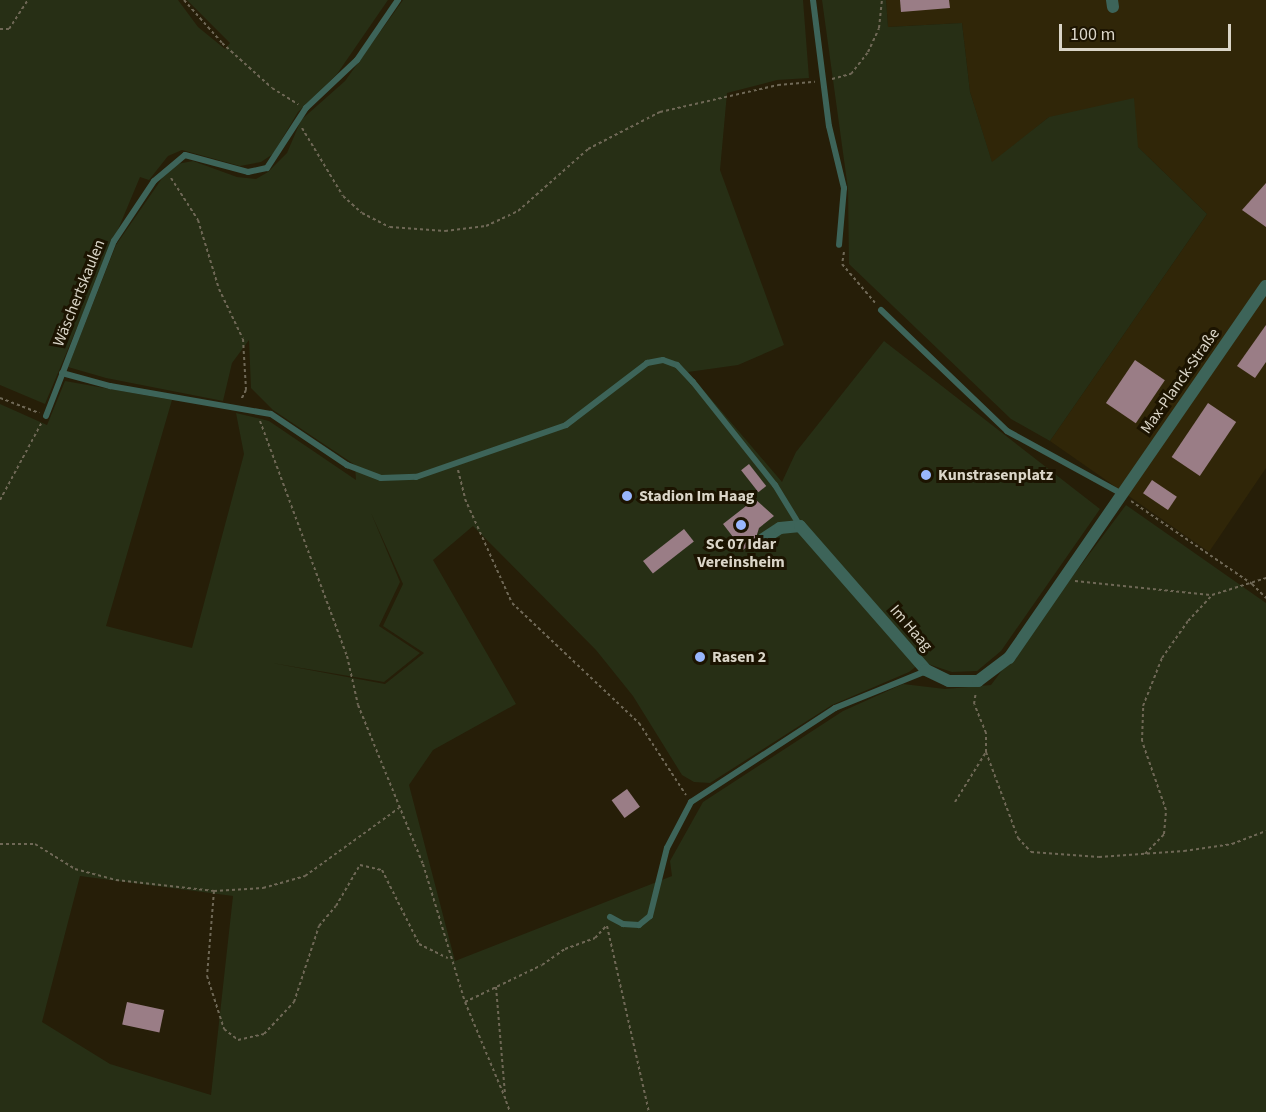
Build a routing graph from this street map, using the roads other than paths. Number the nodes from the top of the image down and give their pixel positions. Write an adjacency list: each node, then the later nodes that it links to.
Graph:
1 (398, 0): 6 (lane, Wäschertskaulen)
2 (813, 0): 3 (lane)
3 (839, 244)
4 (1266, 286): 8 (street, Max-Planck-Straße)
5 (881, 309): 8 (lane)
6 (62, 373): 7 (lane, Wäschertskaulen); 9 (lane)
7 (46, 416)
8 (1122, 494): 11 (street, Im Haag)
9 (800, 526): 10 (street); 11 (street, Im Haag)
10 (763, 539)
11 (926, 670): 12 (lane)
12 (610, 917)

